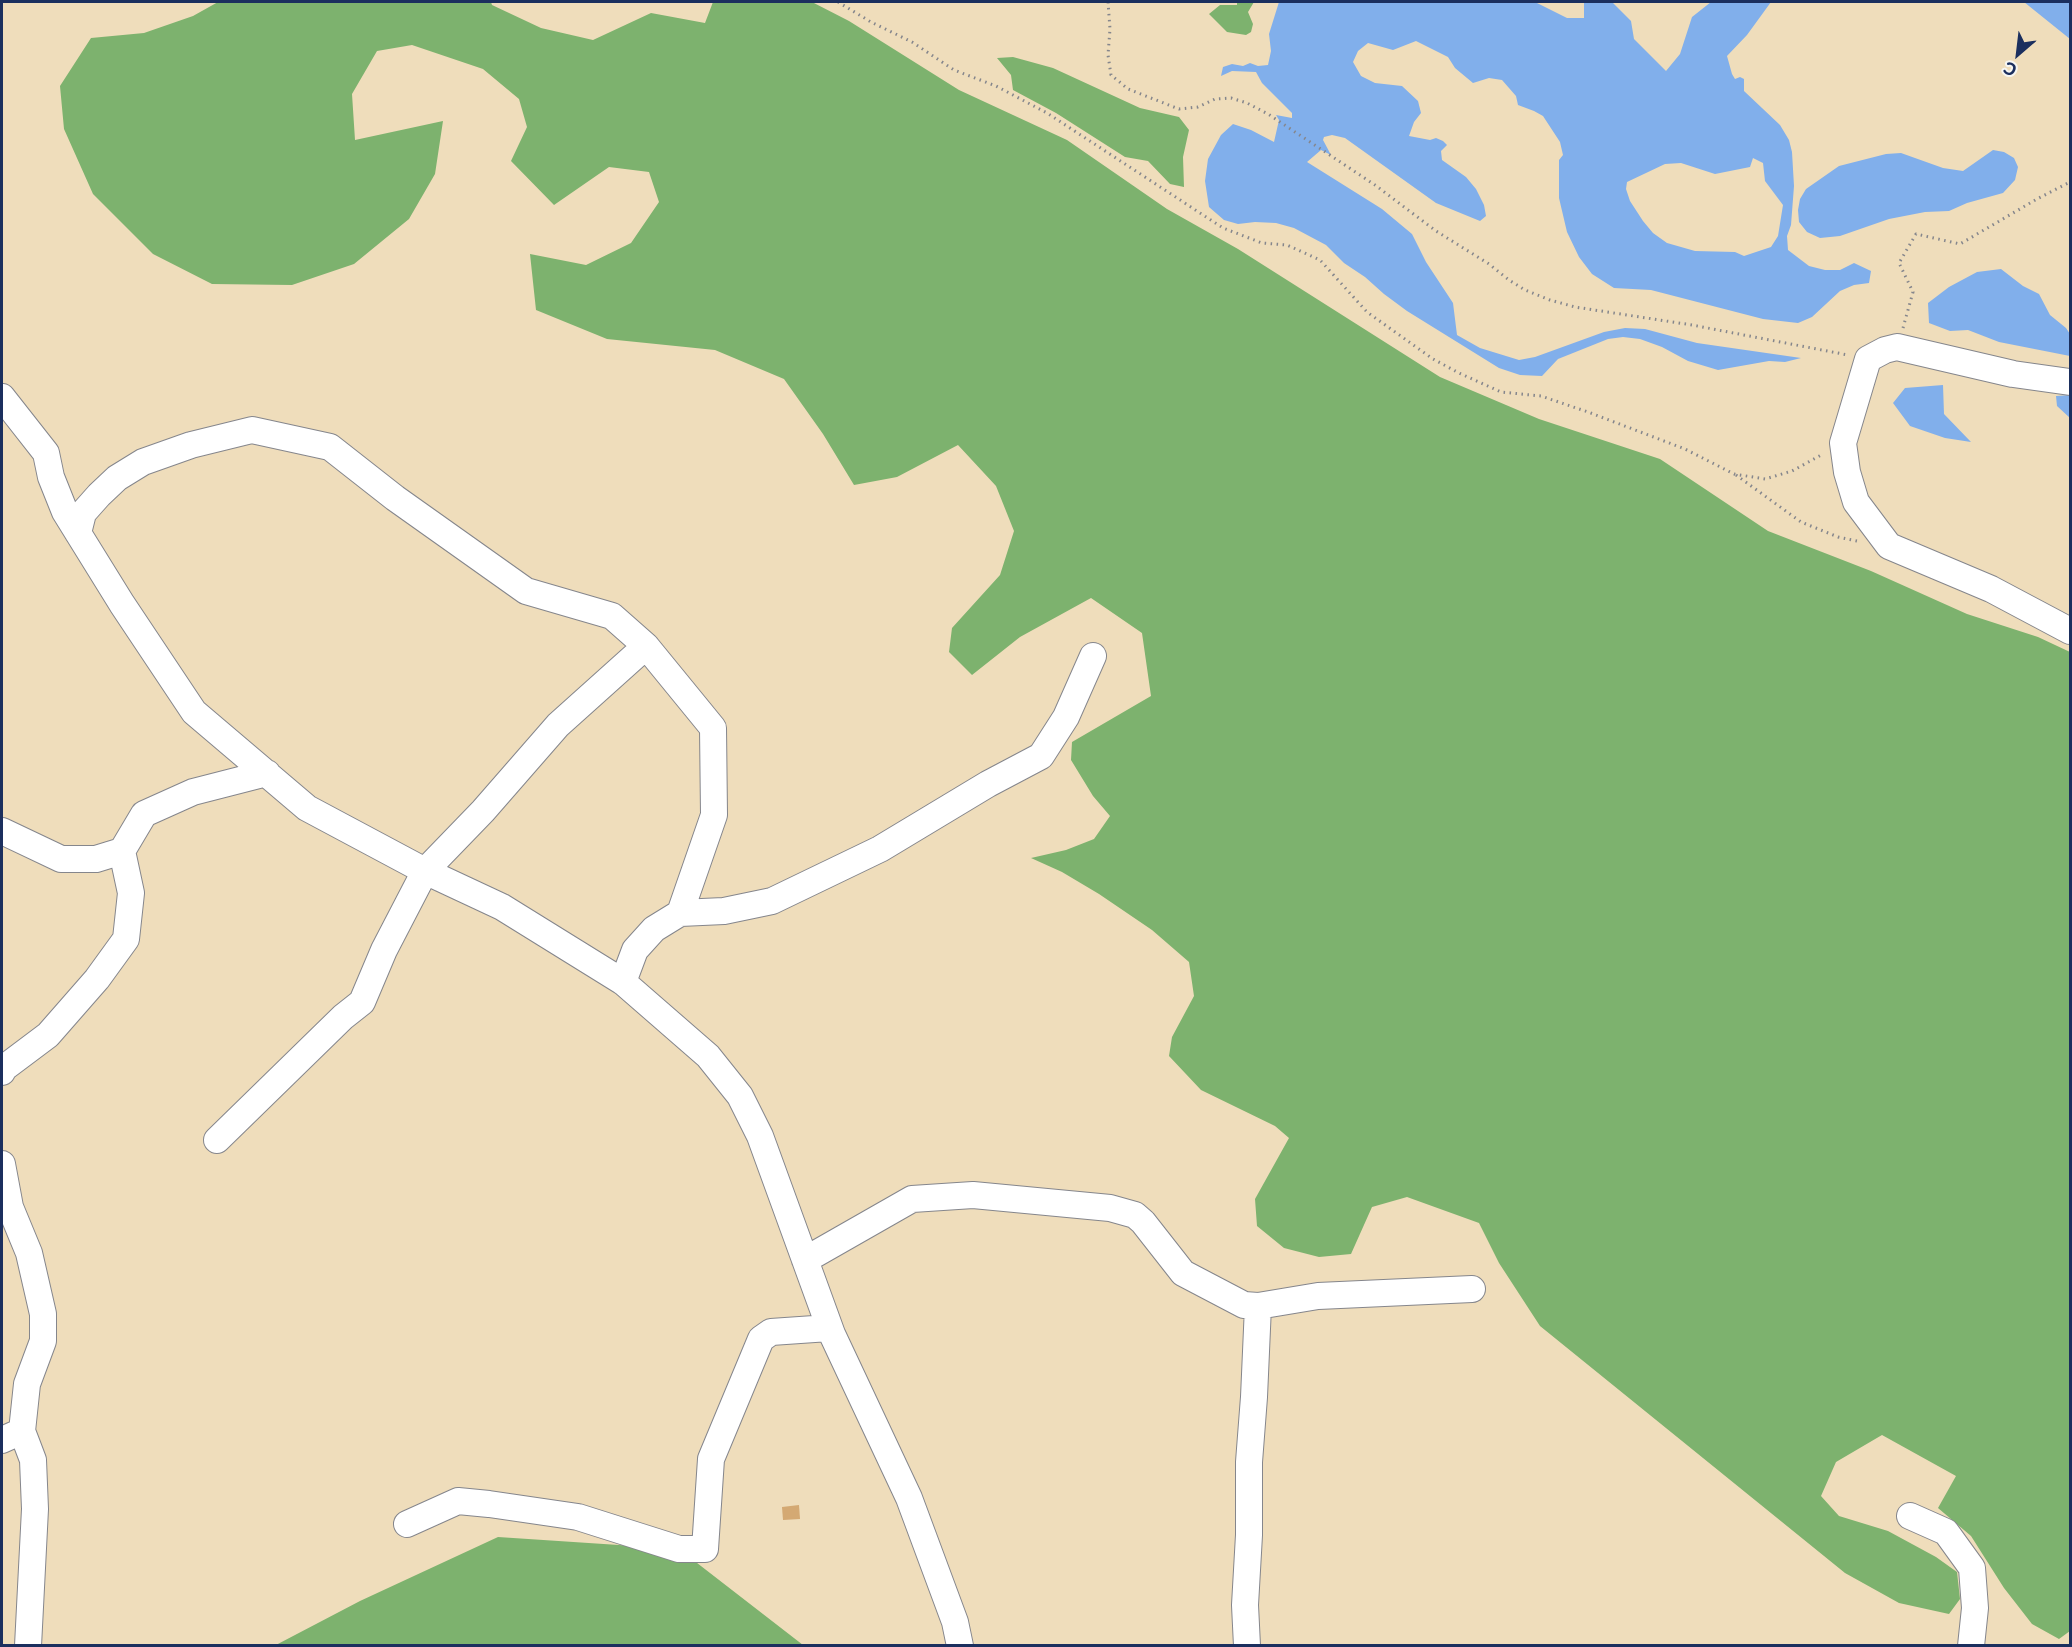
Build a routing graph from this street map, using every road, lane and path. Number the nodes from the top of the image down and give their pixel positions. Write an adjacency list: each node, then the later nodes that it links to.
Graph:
1 (838, 2): 9 (path)
2 (1108, 2): 5 (path)
3 (2070, 182): 4 (path)
4 (1897, 347): 5 (lane); 6 (lane)
5 (1868, 359): 8 (lane)
6 (2070, 382)
7 (2, 397): 10 (lane)
8 (1843, 443): 9 (path); 11 (lane)
9 (1734, 474): 11 (path)
10 (78, 533): 13 (lane); 15 (lane)
11 (1889, 546): 12 (lane)
12 (2070, 631)
13 (646, 646): 18 (lane); 19 (lane)
14 (1093, 656): 19 (lane)
15 (267, 774): 17 (lane); 18 (lane)
16 (2, 831): 17 (lane)
17 (122, 851): 21 (lane)
18 (425, 871): 20 (lane); 22 (lane)
19 (680, 913): 20 (lane)
20 (623, 982): 24 (lane)
21 (2, 1072)
22 (217, 1140)
23 (2, 1164): 28 (lane)
24 (805, 1260): 26 (lane); 27 (lane)
25 (1472, 1289): 26 (lane)
26 (1258, 1306): 33 (lane)
27 (829, 1328): 30 (lane); 32 (lane)
28 (12, 1435): 31 (lane)
29 (1910, 1516): 34 (lane)
30 (407, 1524)
31 (28, 1646)
32 (960, 1646)
33 (1247, 1646)
34 (1971, 1646)

